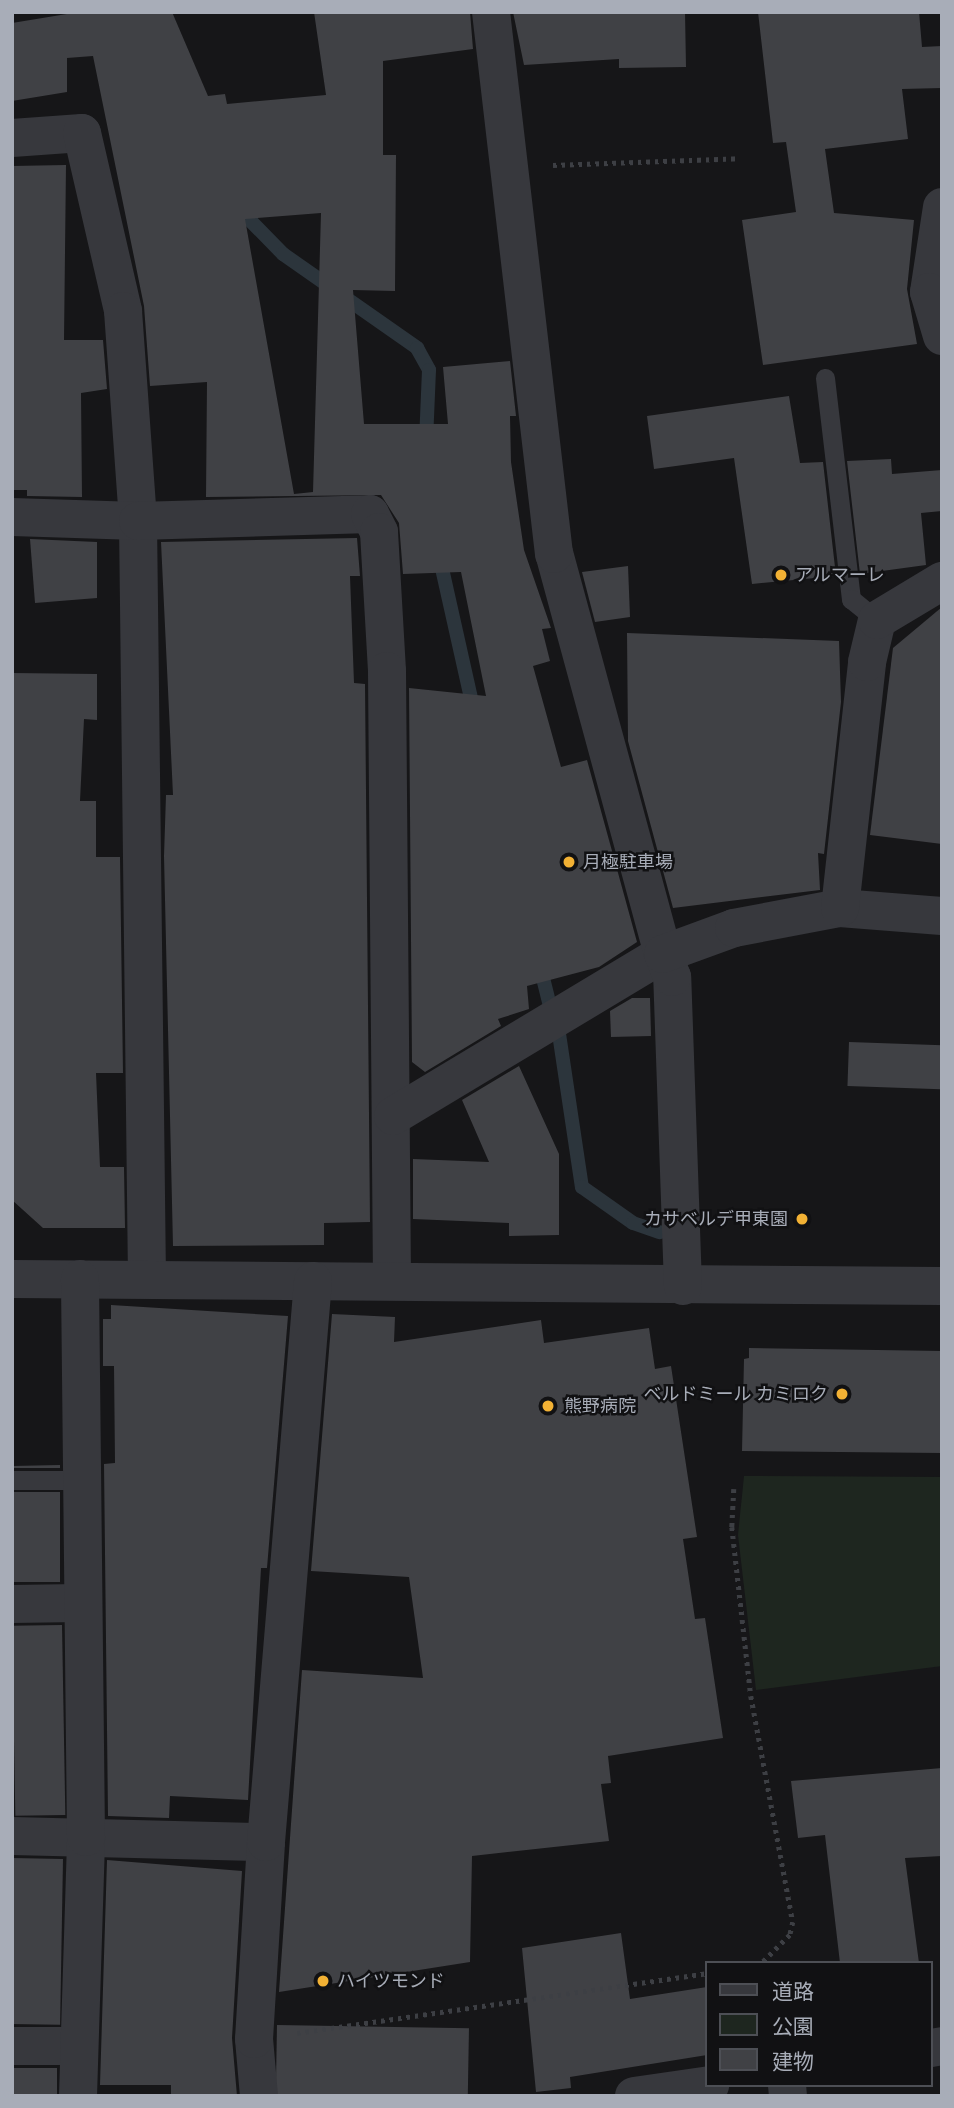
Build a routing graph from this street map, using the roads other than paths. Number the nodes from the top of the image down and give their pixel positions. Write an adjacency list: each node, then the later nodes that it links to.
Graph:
1 (491, 12): 12 (street)
2 (12, 138): 7 (street)
3 (942, 207): 4 (street)
4 (942, 336)
5 (825, 378): 9 (lane)
6 (12, 517): 7 (street)
7 (138, 522): 13 (street); 16 (street)
8 (942, 581): 9 (street)
9 (877, 620): 10 (street)
10 (840, 908): 11 (street); 12 (street)
11 (942, 916)
12 (663, 954): 13 (street); 19 (street)
13 (393, 1116): 18 (street)
14 (12, 1279): 15 (street)
15 (80, 1279): 16 (street); 22 (street)
16 (147, 1279): 17 (street)
17 (313, 1281): 18 (street); 27 (street)
18 (392, 1282): 19 (street)
19 (683, 1286): 20 (street)
20 (942, 1286)
21 (12, 1480): 22 (lane)
22 (79, 1480): 23 (street)
23 (79, 1603): 24 (street); 26 (street)
24 (12, 1604)
25 (12, 1836): 26 (street)
26 (86, 1836): 27 (street); 29 (street)
27 (266, 1842): 32 (street)
28 (12, 2046): 29 (street)
29 (78, 2046): 31 (street)
30 (706, 2086): 33 (street)
31 (78, 2096)
32 (259, 2096)
33 (634, 2096)

